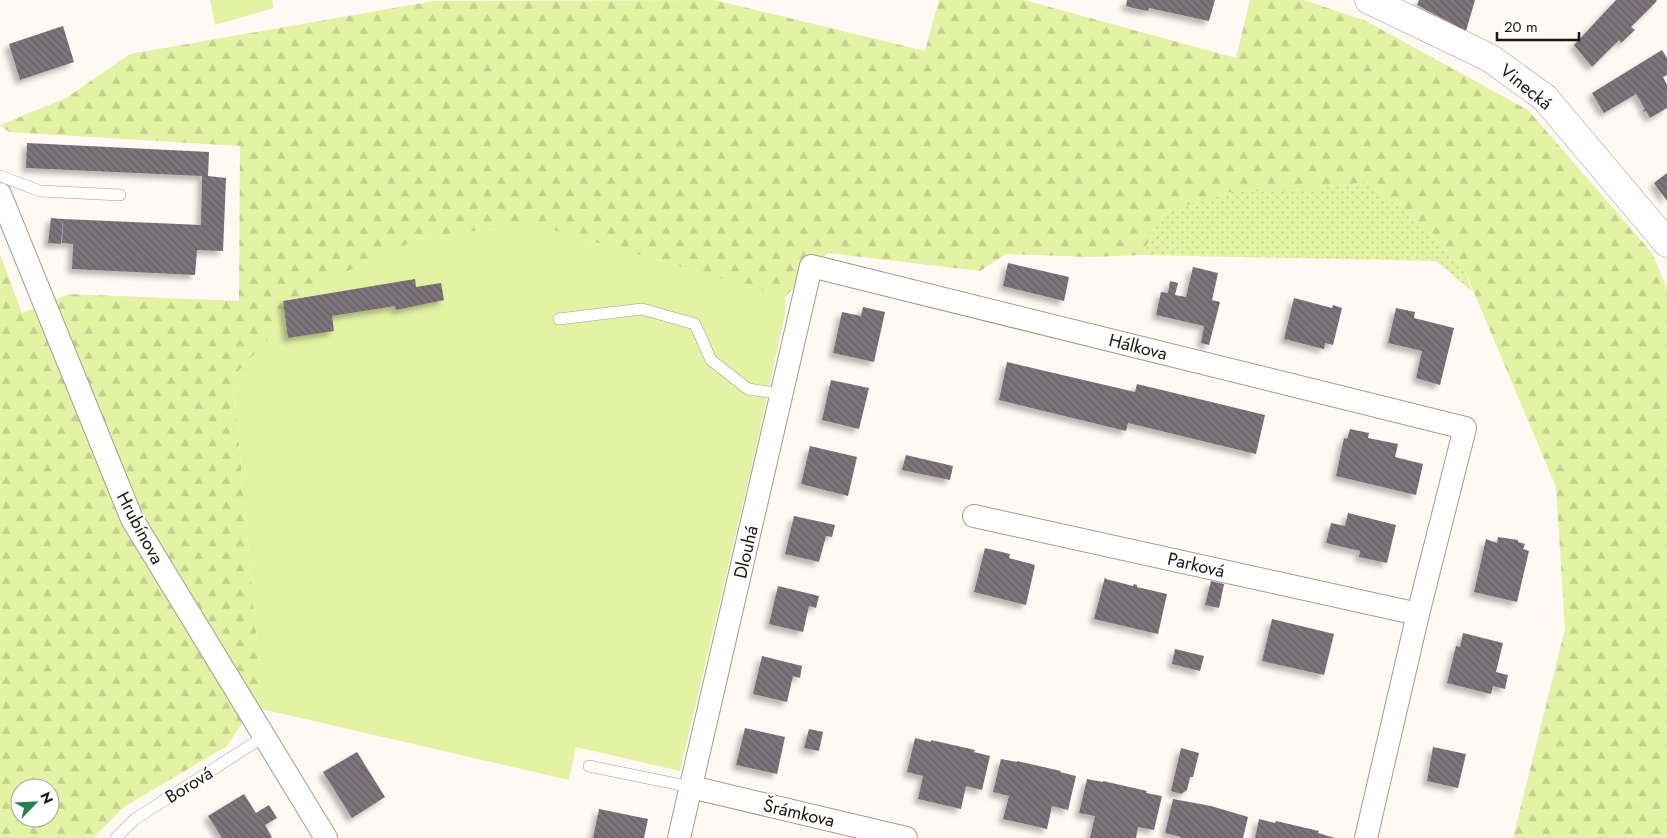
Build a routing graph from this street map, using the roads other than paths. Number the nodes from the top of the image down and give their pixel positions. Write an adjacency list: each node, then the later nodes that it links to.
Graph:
1 (1368, 0): 5 (street, Vinecká)
2 (0, 176): 4 (lane)
3 (0, 194): 11 (street, Hrubínova)
4 (120, 195)
5 (1667, 242)
6 (811, 266): 8 (street, Dlouhá); 10 (street, Hálkova)
7 (559, 319): 8 (lane)
8 (782, 394): 13 (street, Dlouhá)
9 (974, 516): 10 (street, Parková)
10 (1418, 614): 18 (street)
11 (265, 736): 14 (lane, Borová); 15 (street, Hrubínova)
12 (589, 766): 13 (lane)
13 (691, 787): 16 (street, Dlouhá); 17 (street, Šrámkova)
14 (116, 838)
15 (326, 838)
16 (679, 838)
17 (906, 838)
18 (1366, 838)

